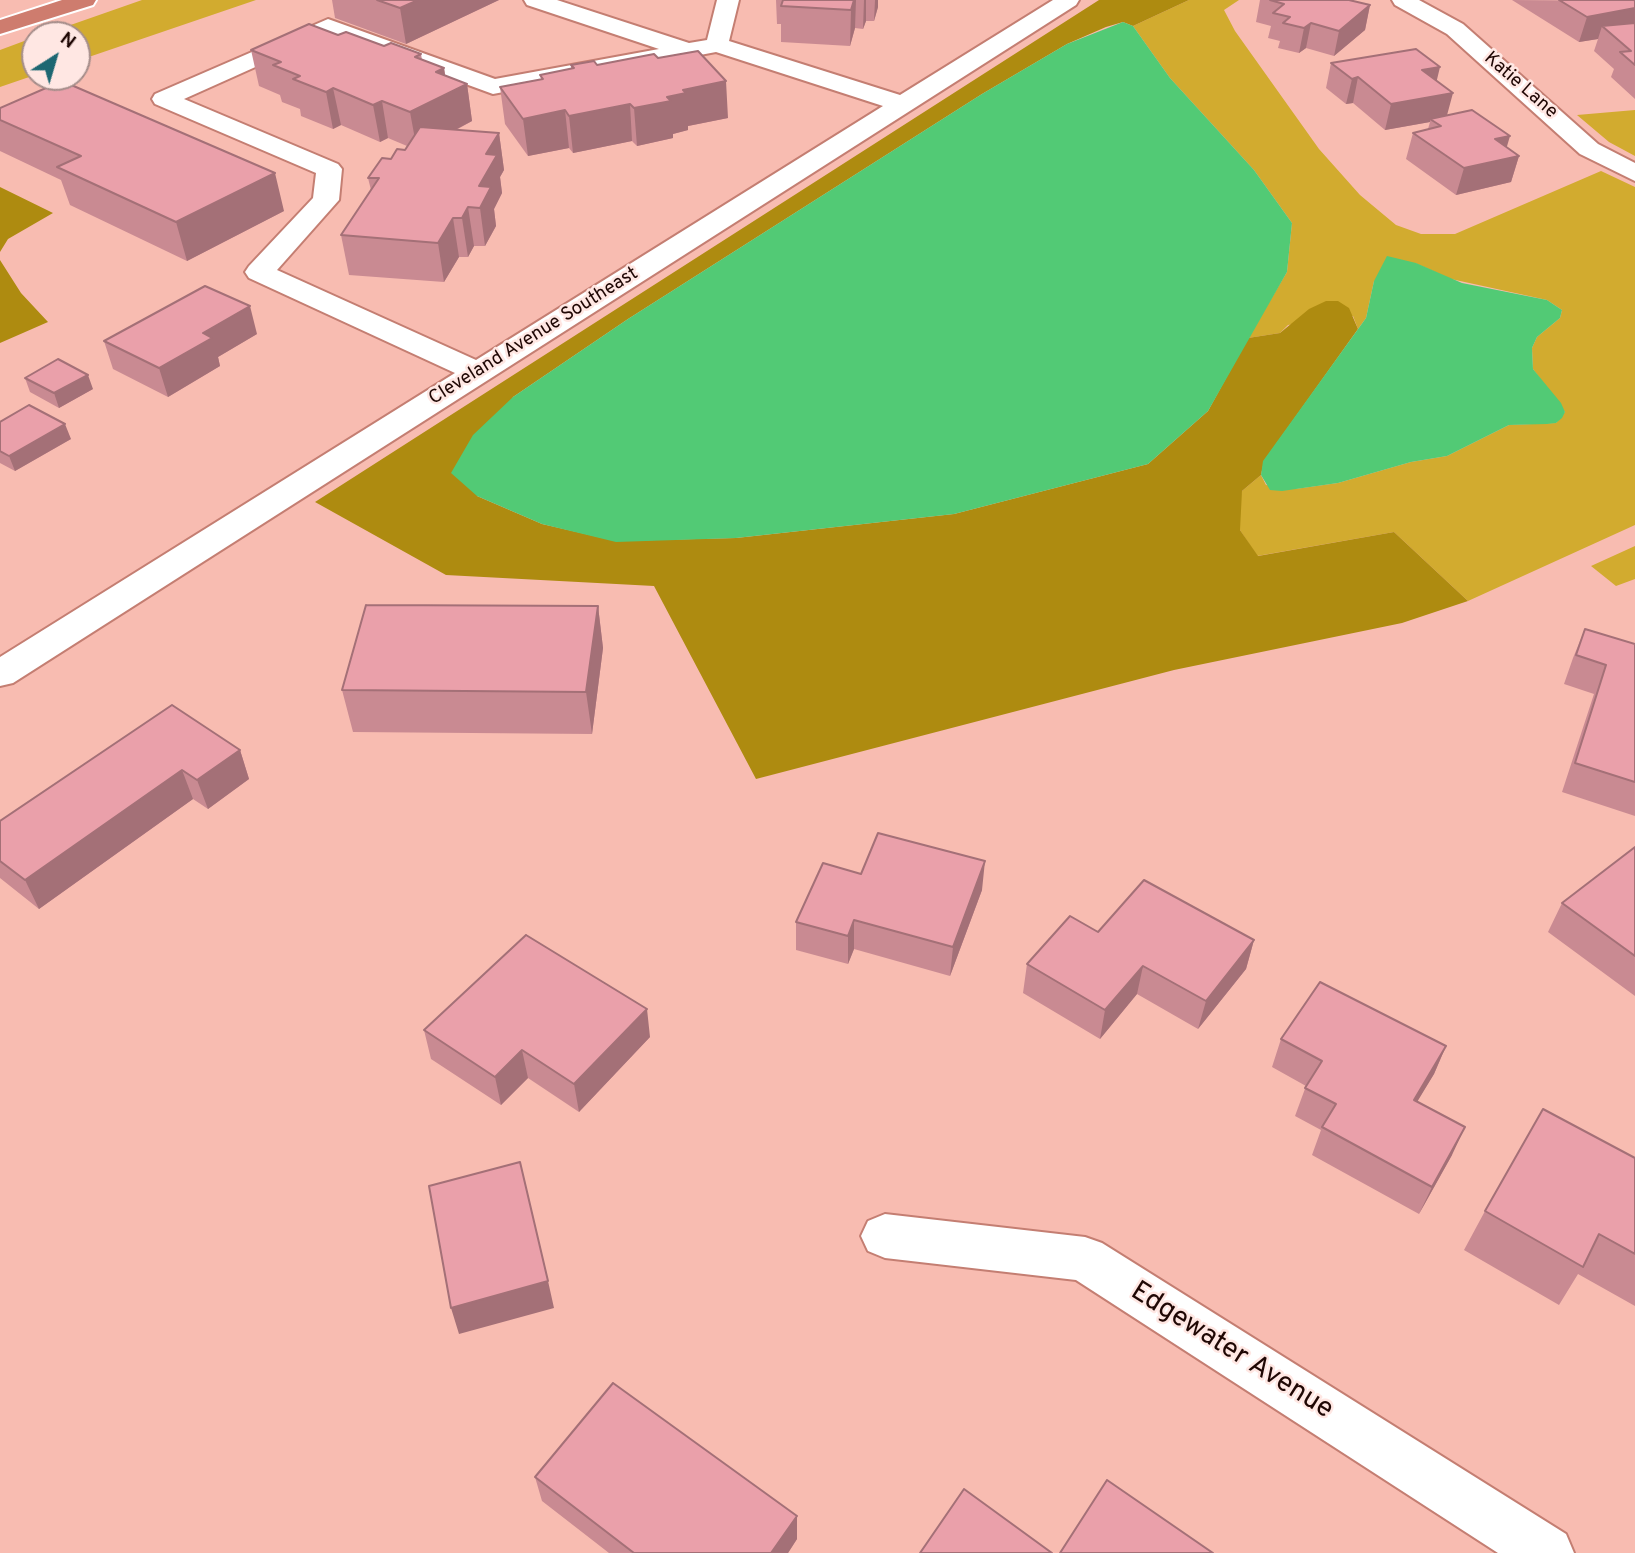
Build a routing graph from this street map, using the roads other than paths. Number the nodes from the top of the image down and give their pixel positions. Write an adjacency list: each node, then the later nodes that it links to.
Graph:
1 (535, 0): 8 (street)
2 (728, 0): 7 (street)
3 (1068, 0): 9 (street, Cleveland Avenue Southeast)
4 (1403, 0): 10 (street, Katie Lane)
5 (75, 3): 6 (highway)
6 (0, 29)
7 (717, 45): 8 (street); 9 (street)
8 (688, 50): 11 (street)
9 (902, 104): 11 (street, Cleveland Avenue Southeast)
10 (1635, 173)
11 (478, 372): 12 (street, Cleveland Avenue Southeast)
12 (0, 674)
13 (885, 1236): 14 (street, Edgewater Avenue)
14 (1547, 1553)

